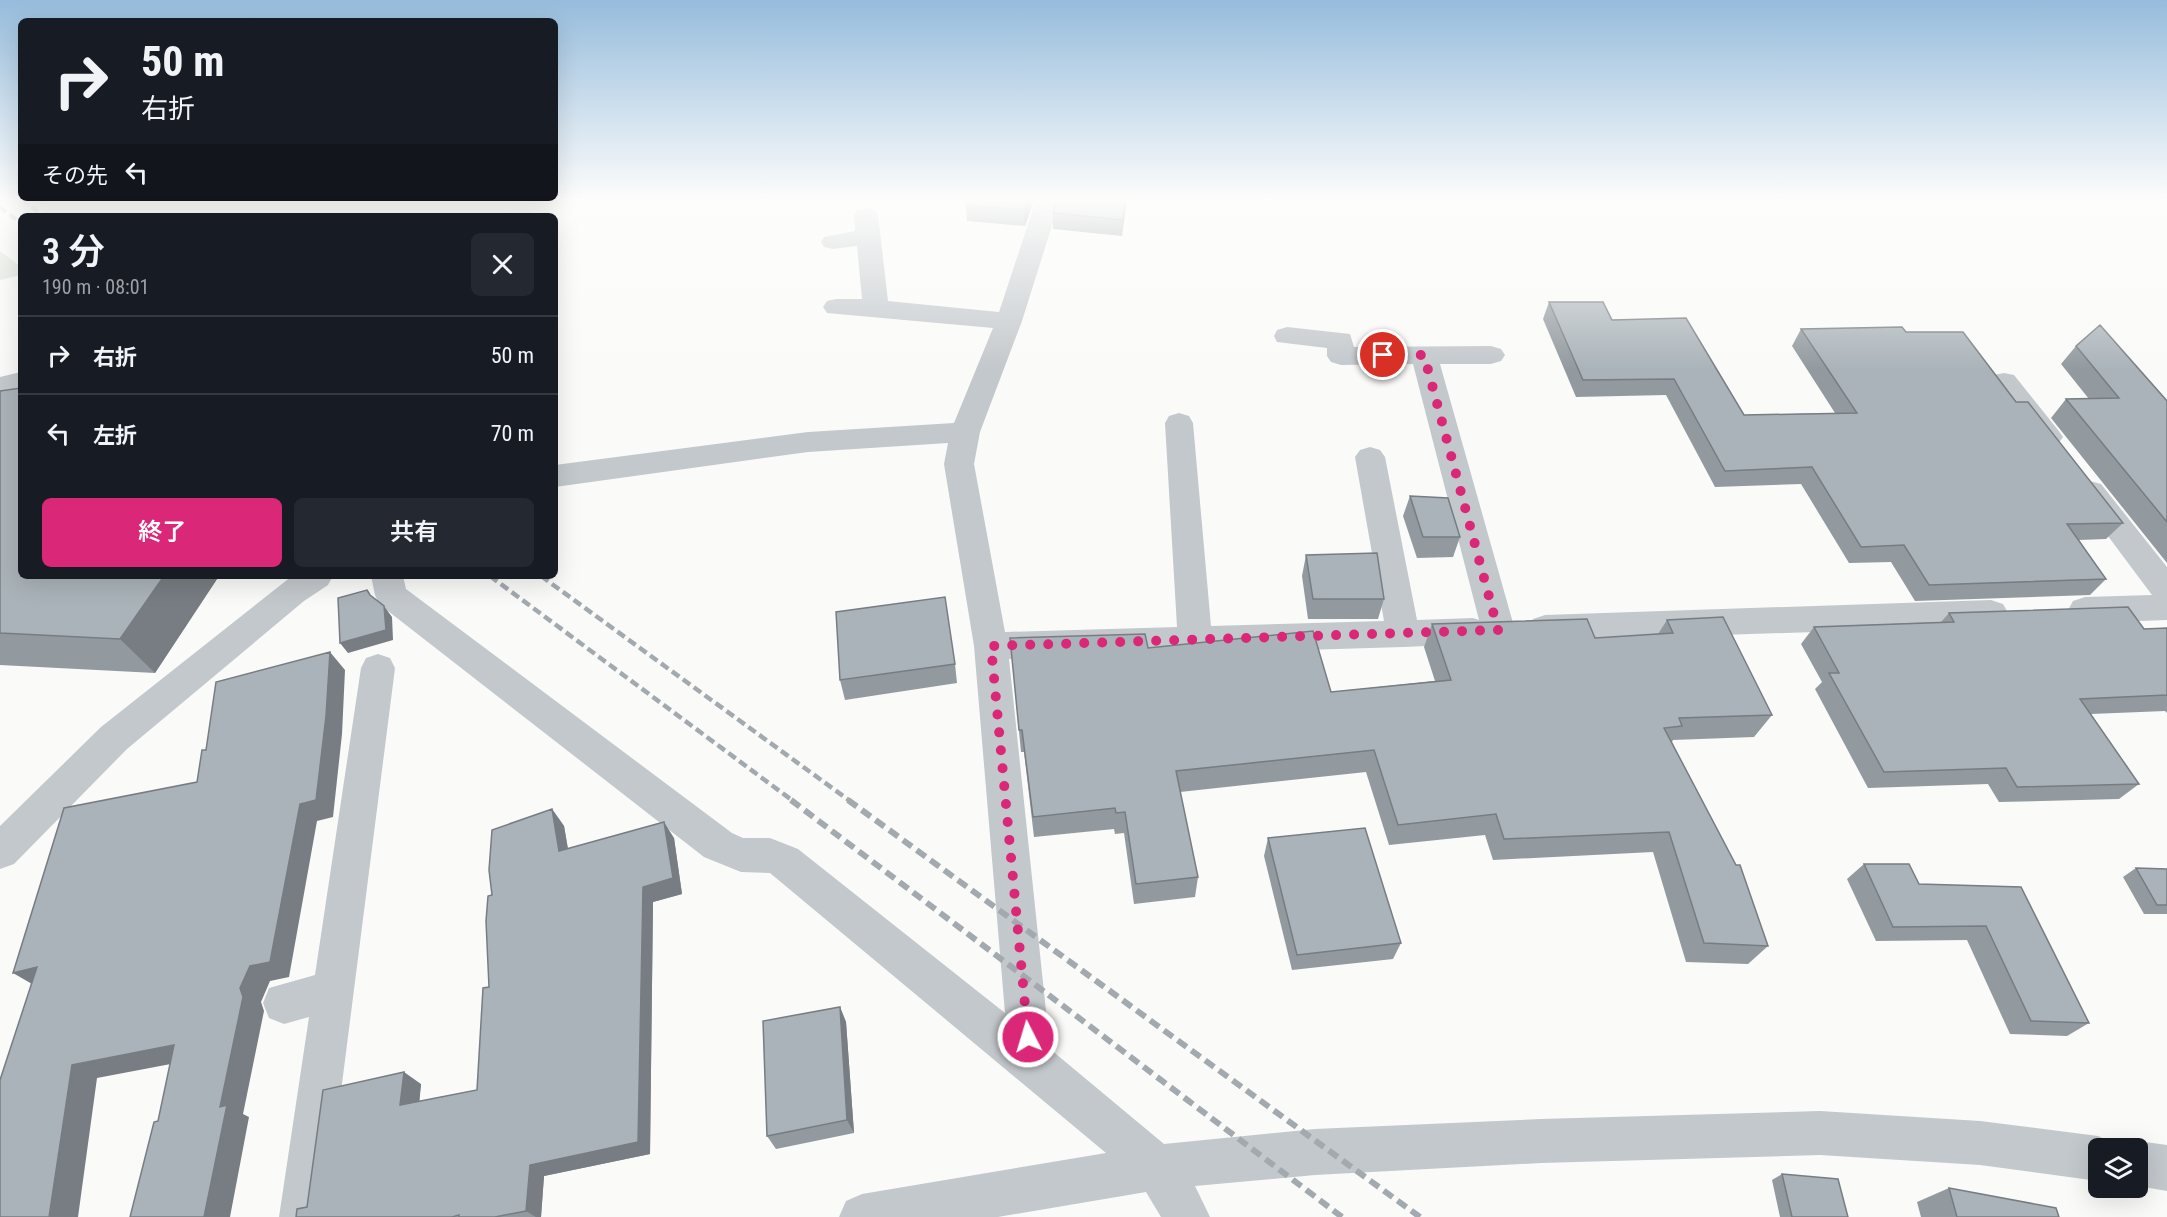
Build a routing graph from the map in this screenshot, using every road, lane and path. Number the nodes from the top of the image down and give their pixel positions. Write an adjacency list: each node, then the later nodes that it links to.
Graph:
1 (870, 257): 4 (street)
2 (1030, 257): 5 (street)
3 (836, 307): 4 (street)
4 (876, 308): 5 (street)
5 (1009, 321): 13 (street)
6 (1287, 336): 7 (street)
7 (1424, 355): 8 (street); 22 (street)
8 (1491, 355)
9 (18, 382): 11 (street)
10 (2004, 382): 18 (street)
11 (0, 386)
12 (1179, 423): 24 (street)
13 (964, 432): 15 (street); 25 (street)
14 (1370, 458): 23 (street)
15 (558, 476)
16 (312, 579): 27 (street)
17 (388, 579): 30 (street)
18 (2167, 590)
19 (2167, 607): 20 (street)
20 (2060, 611)
21 (2024, 612): 22 (street)
22 (1498, 630): 23 (street)
23 (1403, 634): 24 (street)
24 (1195, 639): 25 (street)
25 (991, 646): 30 (street)
26 (378, 668): 28 (street)
27 (0, 852)
28 (333, 991): 29 (street); 35 (street)
29 (284, 1003)
30 (1030, 1060): 33 (street)
31 (2088, 1158): 33 (street)
32 (2148, 1165): 34 (street)
33 (1157, 1167): 36 (street); 37 (street)
34 (2167, 1168)
35 (302, 1217)
36 (862, 1217)
37 (1187, 1217)

